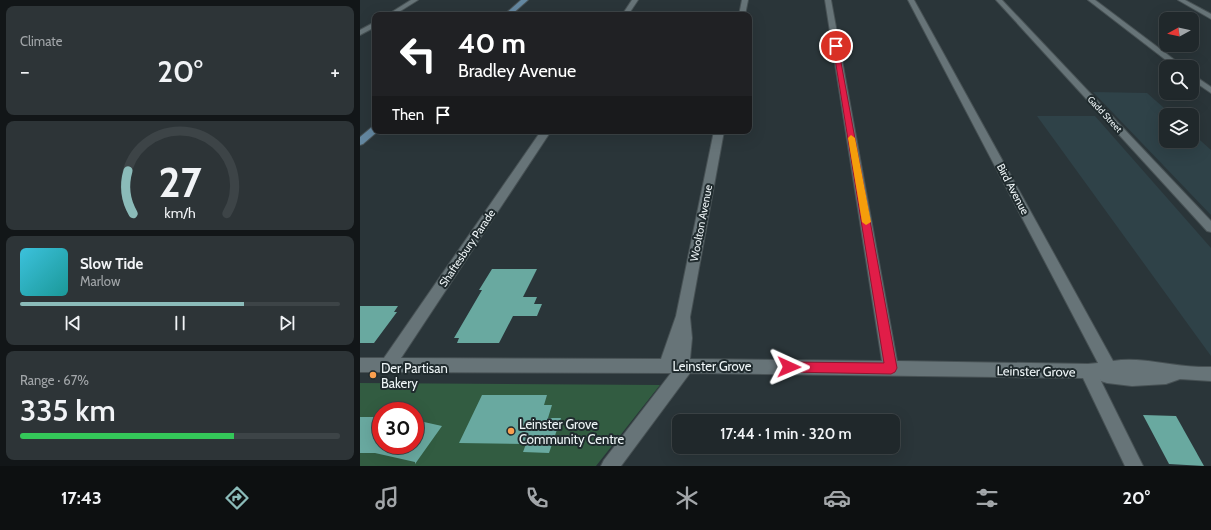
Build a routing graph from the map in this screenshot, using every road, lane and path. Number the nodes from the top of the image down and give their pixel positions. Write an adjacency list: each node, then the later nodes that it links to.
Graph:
1 (415, 0): 10 (street)
2 (525, 0): 11 (main road)
3 (635, 0): 12 (street)
4 (745, 0): 13 (street)
5 (828, 0): 30 (street)
6 (911, 0): 32 (street, Bird Avenue)
7 (1000, 0): 24 (street, Gadd Street)
8 (1091, 0): 17 (street)
9 (1181, 0): 14 (street)
10 (395, 12)
11 (511, 12)
12 (627, 12)
13 (743, 12)
14 (1211, 17)
15 (372, 26): 16 (street)
16 (360, 33)
17 (1171, 60)
18 (1199, 82): 19 (street)
19 (1211, 91)
20 (372, 132): 23 (main road)
21 (544, 134): 27 (street, Shaftesbury Parade)
22 (718, 134): 25 (street, Woolton Avenue)
23 (360, 142)
24 (1211, 228)
25 (683, 316): 28 (street, Woolton Avenue); 29 (street, Woolton Avenue)
26 (360, 365): 27 (street, Leinster Grove)
27 (388, 365): 28 (street, Leinster Grove)
28 (666, 366): 29 (street, Leinster Grove)
29 (684, 366): 30 (street, Leinster Grove); 34 (street)
30 (891, 368): 31 (street, Leinster Grove)
31 (1088, 371): 32 (street, Leinster Grove); 35 (street)
32 (1112, 372): 33 (street, Leinster Grove)
33 (1211, 374)
34 (610, 466)
35 (1134, 466)

